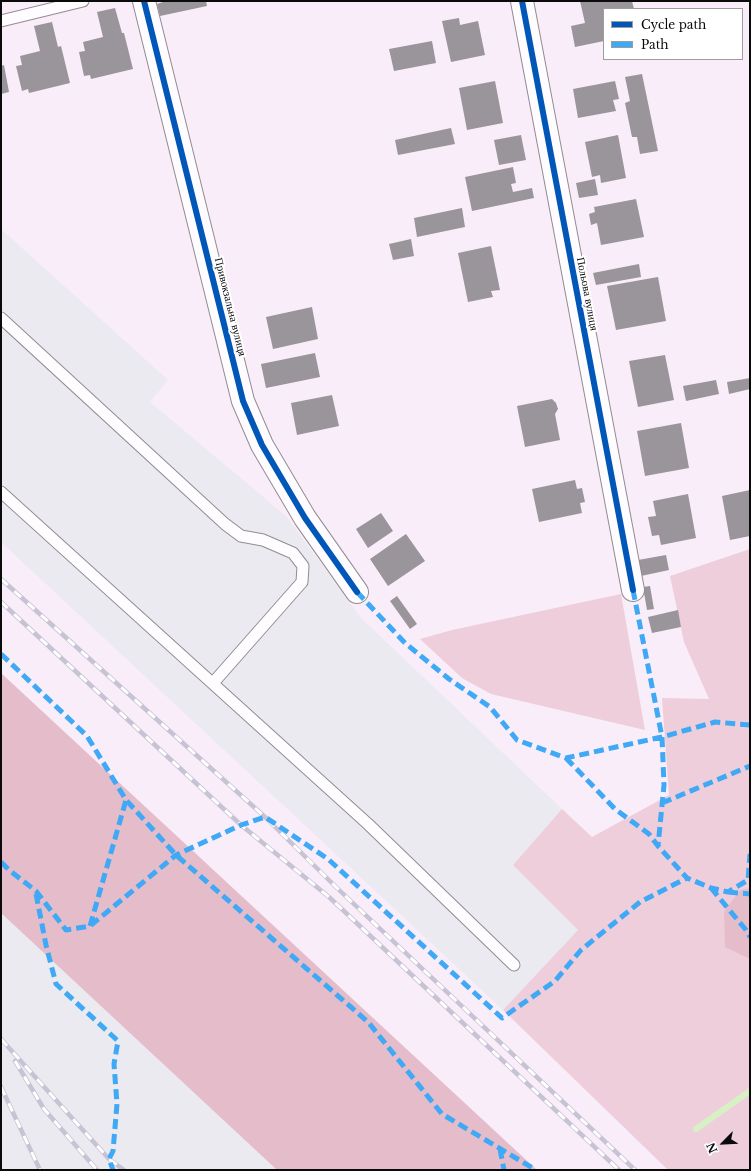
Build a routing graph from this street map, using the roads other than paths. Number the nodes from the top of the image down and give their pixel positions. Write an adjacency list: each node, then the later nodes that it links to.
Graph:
1 (83, 1): 4 (lane)
2 (144, 1): 8 (street, Привокзальна вулиця)
3 (522, 1): 7 (street, Польова вулиця)
4 (1, 21)
5 (1, 318): 9 (lane)
6 (1, 492): 9 (lane)
7 (633, 590)
8 (357, 592)
9 (213, 683): 10 (lane)
10 (514, 964)

